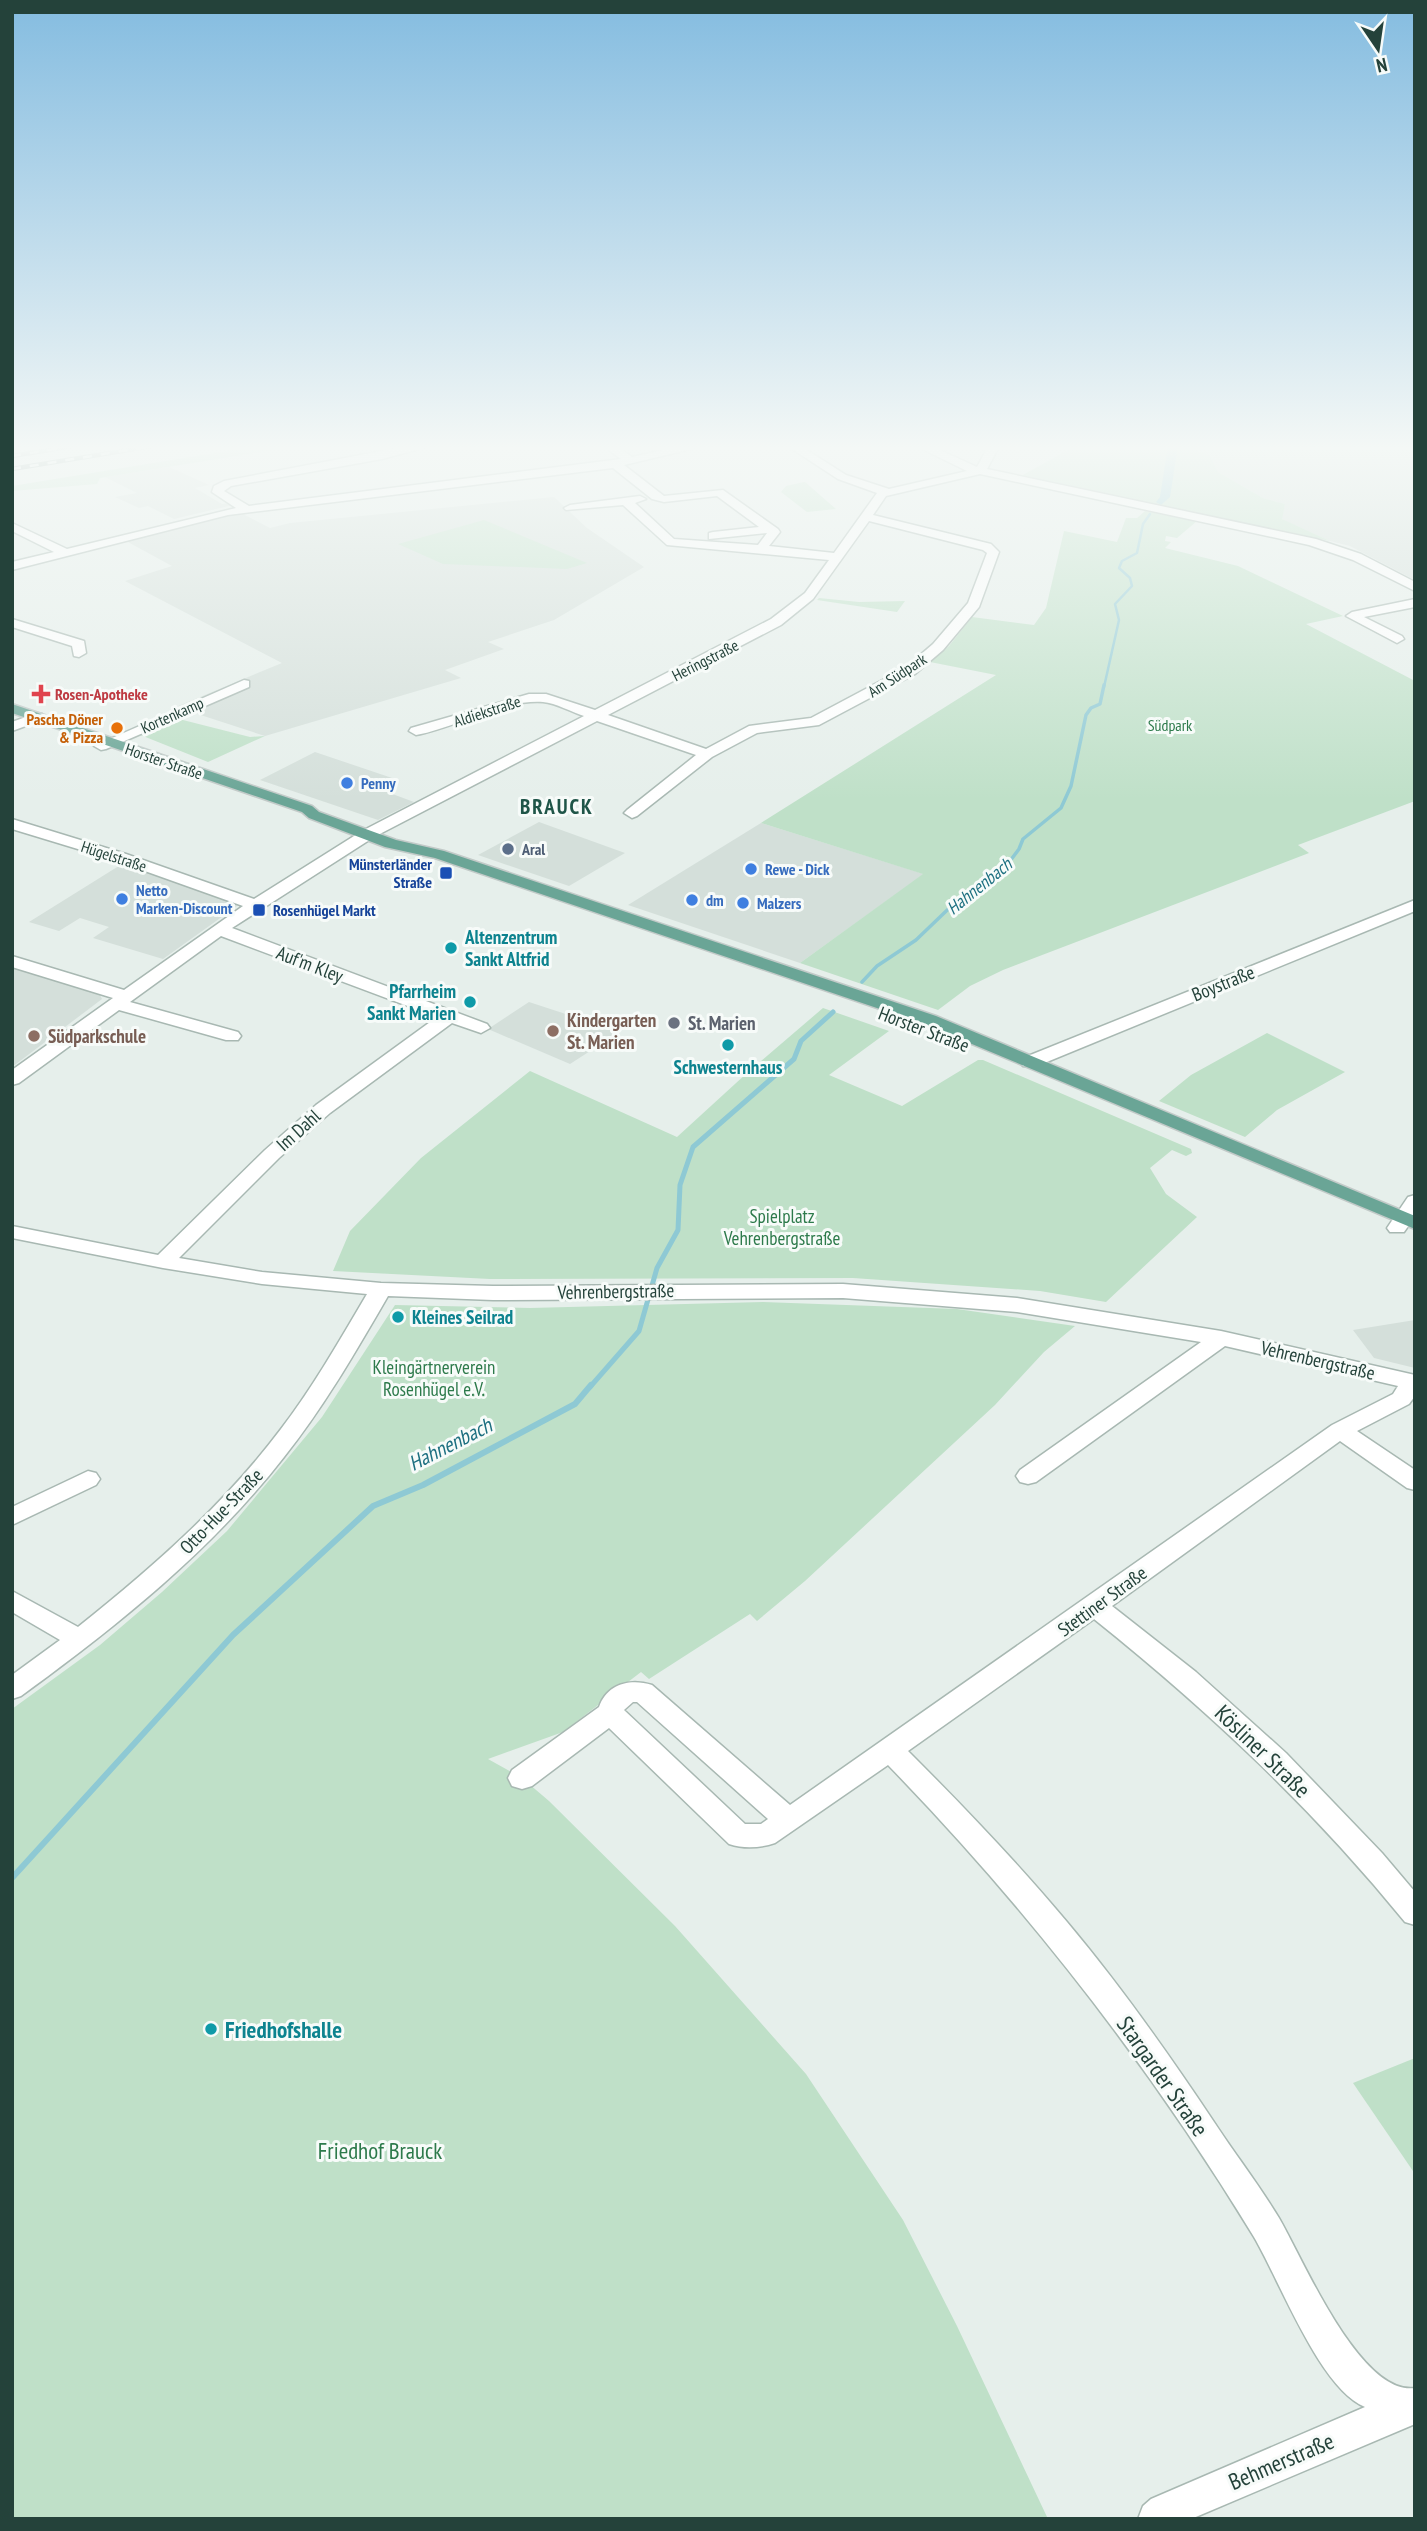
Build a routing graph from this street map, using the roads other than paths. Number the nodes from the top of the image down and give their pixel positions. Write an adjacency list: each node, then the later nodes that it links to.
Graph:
1 (832, 563): 11 (street, Heringstraße)
2 (989, 563): 15 (street, Am Südpark)
3 (1369, 563): 4 (street)
4 (1415, 587)
5 (1415, 603): 7 (street)
6 (12, 623): 8 (street)
7 (1397, 639)
8 (79, 653)
9 (244, 684): 14 (street, Kortenkamp)
10 (12, 708): 12 (main road, Horster Straße)
11 (598, 715): 13 (street, Aldiekstraße); 15 (street); 18 (street, Heringstraße)
12 (22, 720): 14 (main road, Horster Straße)
13 (416, 730)
14 (105, 744): 18 (main road, Horster Straße)
15 (707, 754): 16 (street, Am Südpark)
16 (632, 813)
17 (12, 824): 20 (street, Hügelstraße)
18 (368, 834): 19 (main road, Horster Straße); 20 (street)
19 (422, 852): 28 (main road, Horster Straße); 30 (main road, Horster Straße)
20 (255, 905): 22 (street)
21 (1415, 905): 28 (street, Boystraße)
22 (219, 929): 24 (street); 25 (street, Auf'm Kley)
23 (12, 961): 24 (street)
24 (121, 999): 27 (street); 29 (street)
25 (449, 1017): 26 (street, Auf'm Kley); 32 (street, Im Dahl)
26 (481, 1028)
27 (232, 1035)
28 (1030, 1062): 30 (main road, Horster Straße)
29 (12, 1079)
30 (1409, 1221)
31 (12, 1233): 32 (street, Vehrenbergstraße)
32 (163, 1262): 33 (street, Vehrenbergstraße)
33 (381, 1289): 34 (street, Vehrenbergstraße); 43 (street, Otto-Hue-Straße)
34 (1221, 1338): 35 (street, Vehrenbergstraße); 37 (street)
35 (1414, 1383): 36 (street, Stettiner Straße)
36 (1340, 1430): 39 (street); 42 (street, Stettiner Straße)
37 (1027, 1476)
38 (88, 1479): 40 (street)
39 (1415, 1482)
40 (12, 1517)
41 (12, 1600): 43 (street)
42 (1095, 1606): 46 (street, Stettiner Straße); 49 (street, Kösliner Straße)
43 (81, 1640): 44 (street, Otto-Hue-Straße)
44 (12, 1689)
45 (610, 1713): 47 (street); 48 (street, Stettiner Straße); 48 (street)
46 (890, 1750): 48 (street, Stettiner Straße); 50 (street, Stargarder Straße)
47 (523, 1778)
48 (789, 1821)
49 (1415, 1913)
50 (1411, 2407): 51 (street, Behmerstraße)
51 (1156, 2519)

